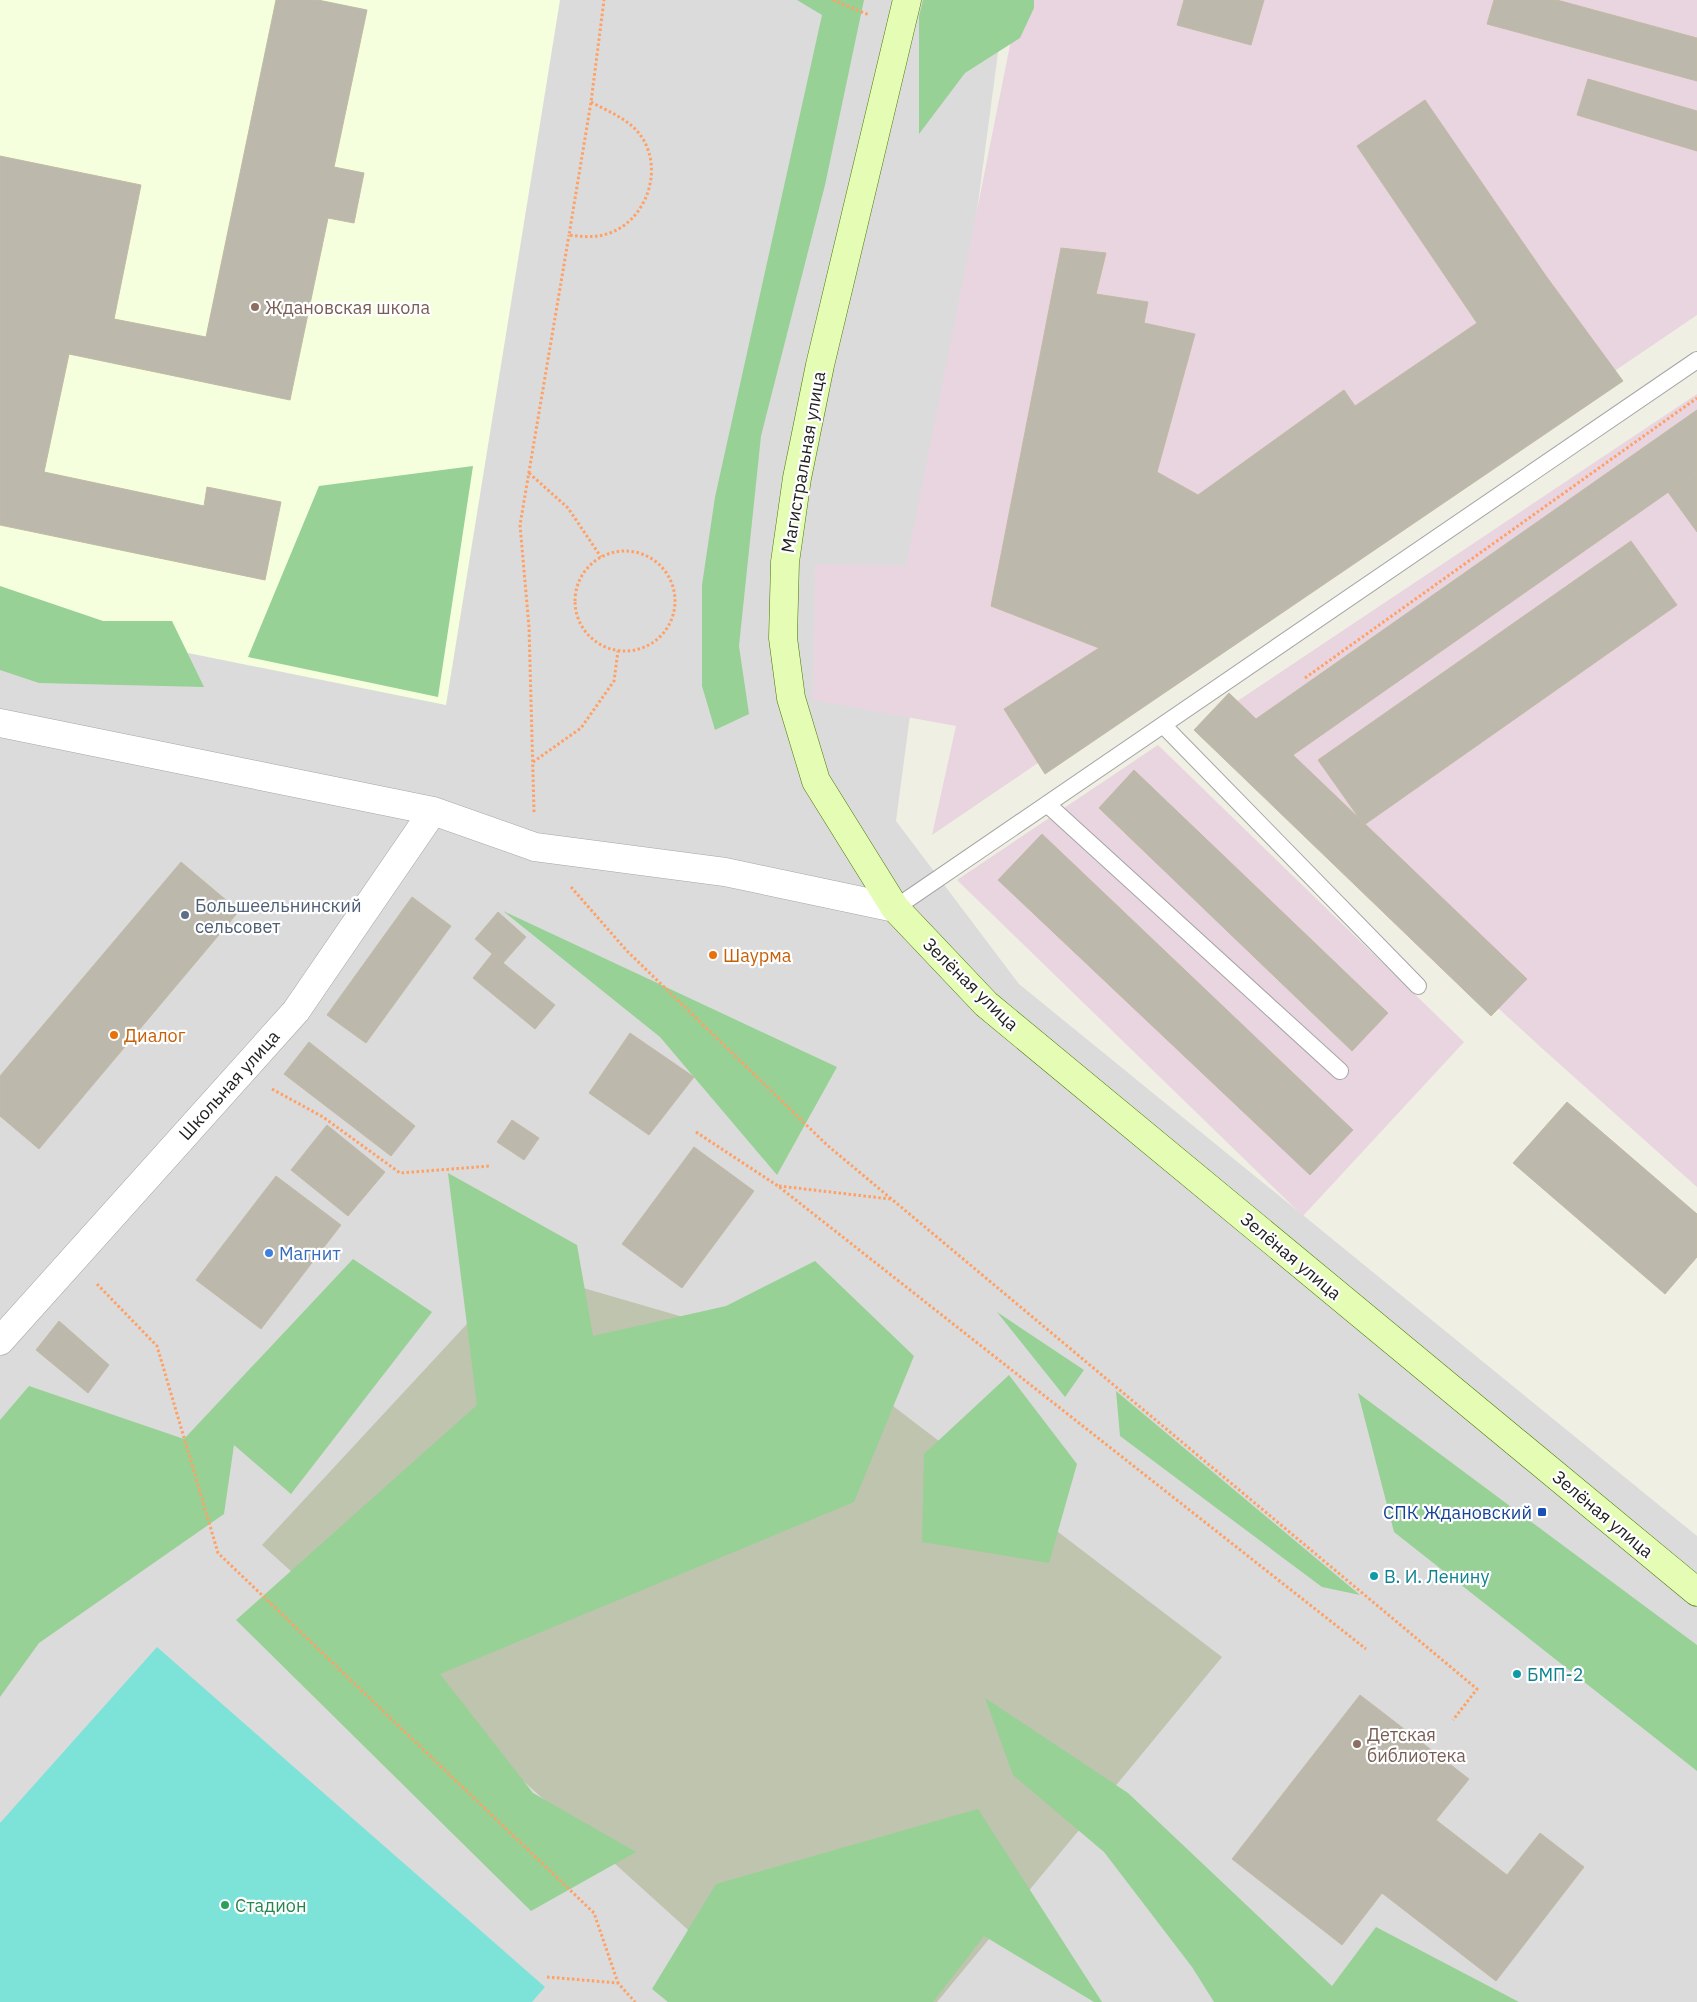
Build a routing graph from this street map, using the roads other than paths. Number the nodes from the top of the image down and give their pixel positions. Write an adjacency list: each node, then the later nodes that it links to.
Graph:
1 (907, 0): 7 (street, Магистральная улица)
2 (1697, 360): 4 (lane)
3 (0, 723): 6 (street)
4 (1164, 725): 5 (lane); 8 (lane)
5 (1047, 804): 7 (lane); 9 (lane)
6 (433, 810): 7 (street); 10 (street, Школьная улица)
7 (895, 908): 11 (street, Зелёная улица)
8 (1418, 986)
9 (1340, 1071)
10 (0, 1341)
11 (1697, 1592)

